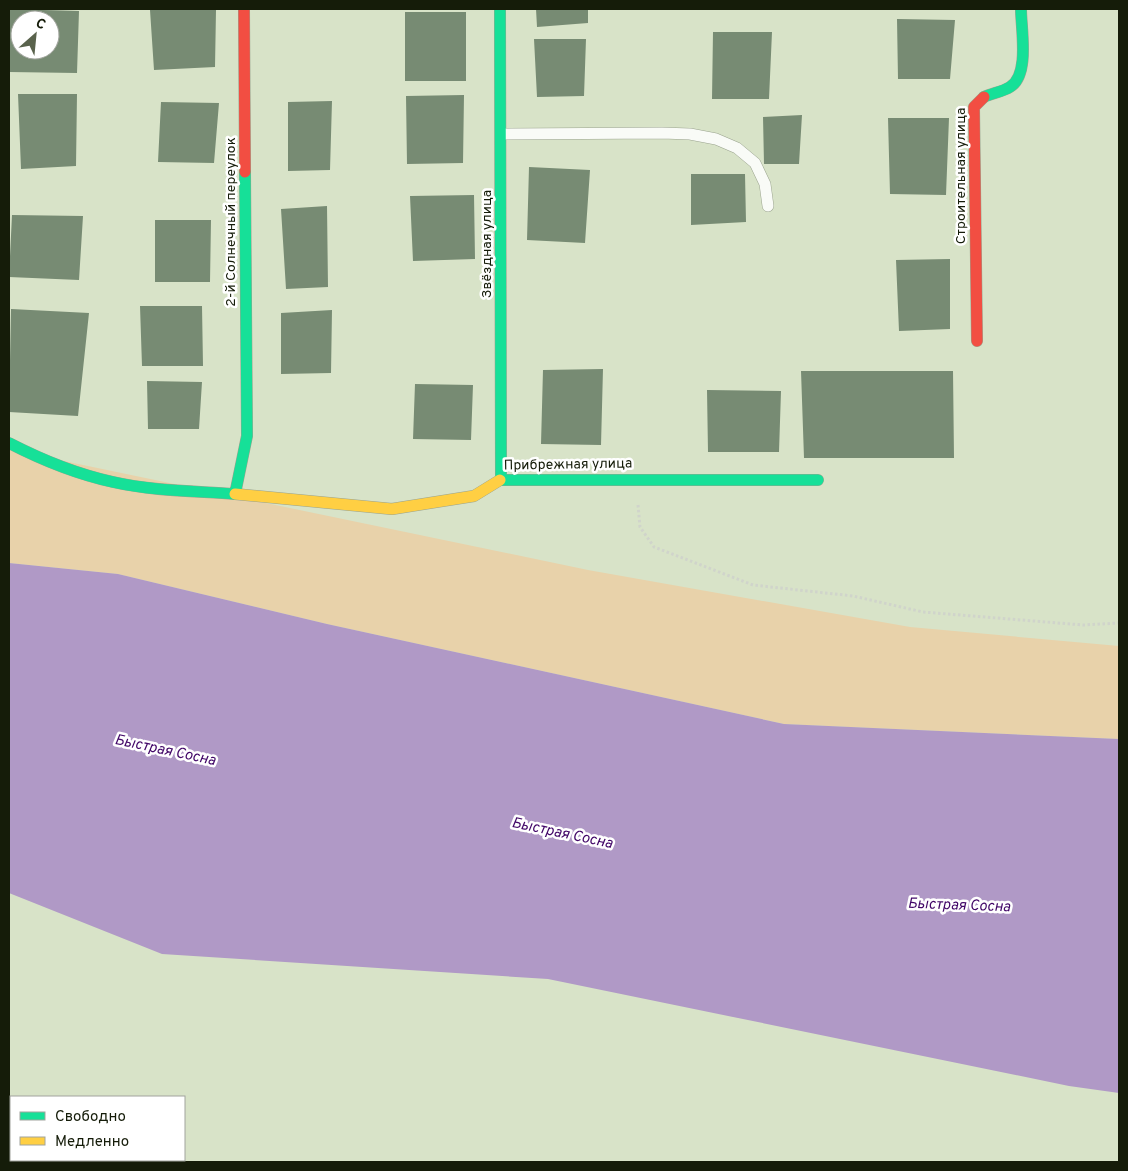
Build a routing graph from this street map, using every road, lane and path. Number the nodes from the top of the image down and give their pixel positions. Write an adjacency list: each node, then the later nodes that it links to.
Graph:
1 (244, 9): 11 (street, 2-й Солнечный переулок)
2 (500, 9): 4 (street, Звёздная улица)
3 (1021, 9): 6 (street, Строительная улица)
4 (502, 134): 5 (lane); 8 (street, Звёздная улица)
5 (768, 206)
6 (977, 341)
7 (9, 443): 11 (street, Прибрежная улица)
8 (502, 479): 9 (street, Прибрежная улица); 11 (street, Прибрежная улица)
9 (637, 479): 10 (street, Прибрежная улица); 12 (path)
10 (818, 480)
11 (236, 494)
12 (1119, 623)

